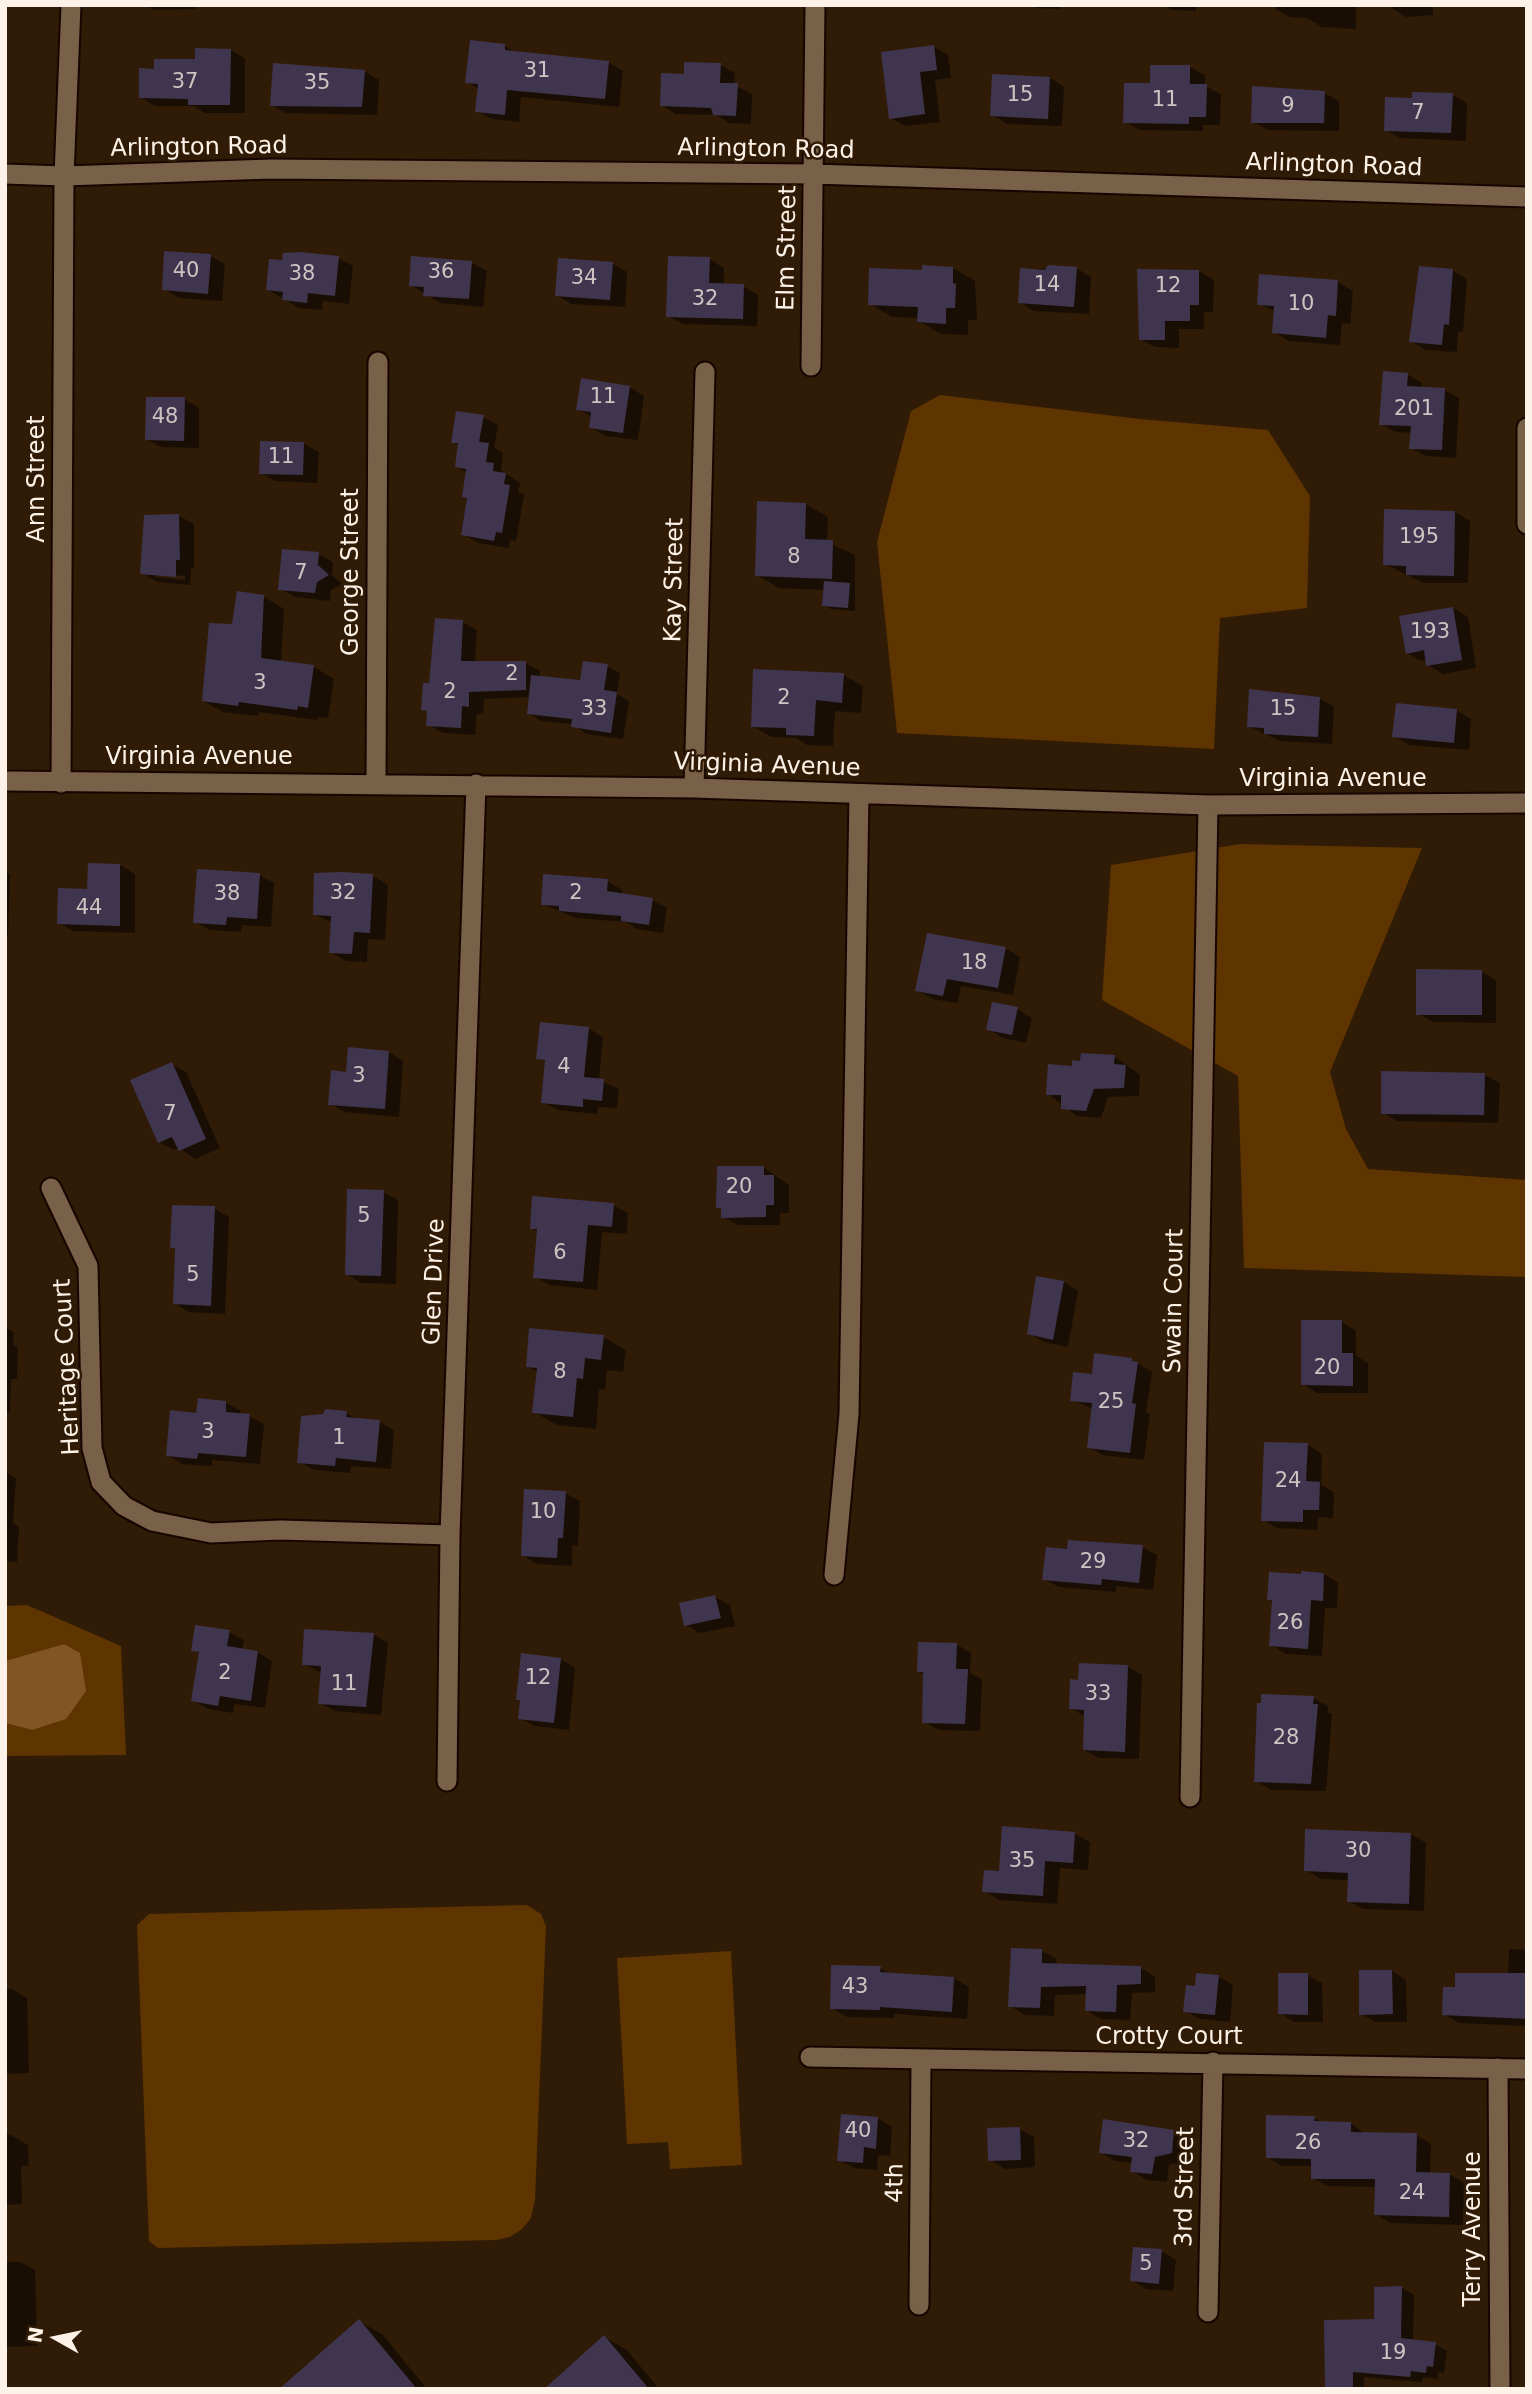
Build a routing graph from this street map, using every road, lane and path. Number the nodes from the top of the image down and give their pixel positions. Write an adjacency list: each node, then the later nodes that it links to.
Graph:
1 (71, 5): 5 (street, Ann Street)
2 (816, 5): 4 (street, Elm Street)
3 (5, 174): 5 (street, Arlington Road)
4 (813, 174): 5 (street, Arlington Road); 6 (street, Arlington Road); 8 (street, Elm Street)
5 (64, 176): 14 (street, Ann Street)
6 (1527, 197)
7 (378, 362): 13 (street, George Street)
8 (811, 366)
9 (705, 372): 16 (street, Kay Street)
10 (1527, 428): 11 (street)
11 (1527, 524)
12 (5, 781): 14 (street, Virginia Avenue)
13 (376, 782): 14 (street, Virginia Avenue); 15 (street, Virginia Avenue)
14 (61, 783)
15 (476, 784): 16 (street, Virginia Avenue); 21 (street, Glen Drive)
16 (694, 788): 17 (street, Virginia Avenue)
17 (859, 794): 19 (street, Virginia Avenue); 22 (street)
18 (1527, 803): 19 (street, Virginia Avenue)
19 (1208, 805): 24 (street, Swain Court)
20 (51, 1188): 21 (street, Heritage Court)
21 (450, 1535): 23 (street, Glen Drive)
22 (834, 1575)
23 (447, 1781)
24 (1190, 1797)
25 (810, 2057): 26 (street, Crotty Court)
26 (921, 2061): 27 (street, Crotty Court); 30 (street, 4th)
27 (1213, 2062): 28 (street, Crotty Court); 31 (street, 3rd Street)
28 (1497, 2068): 29 (street, Crotty Court); 32 (street, Terry Avenue)
29 (1527, 2069)
30 (919, 2305)
31 (1208, 2312)
32 (1500, 2389)

